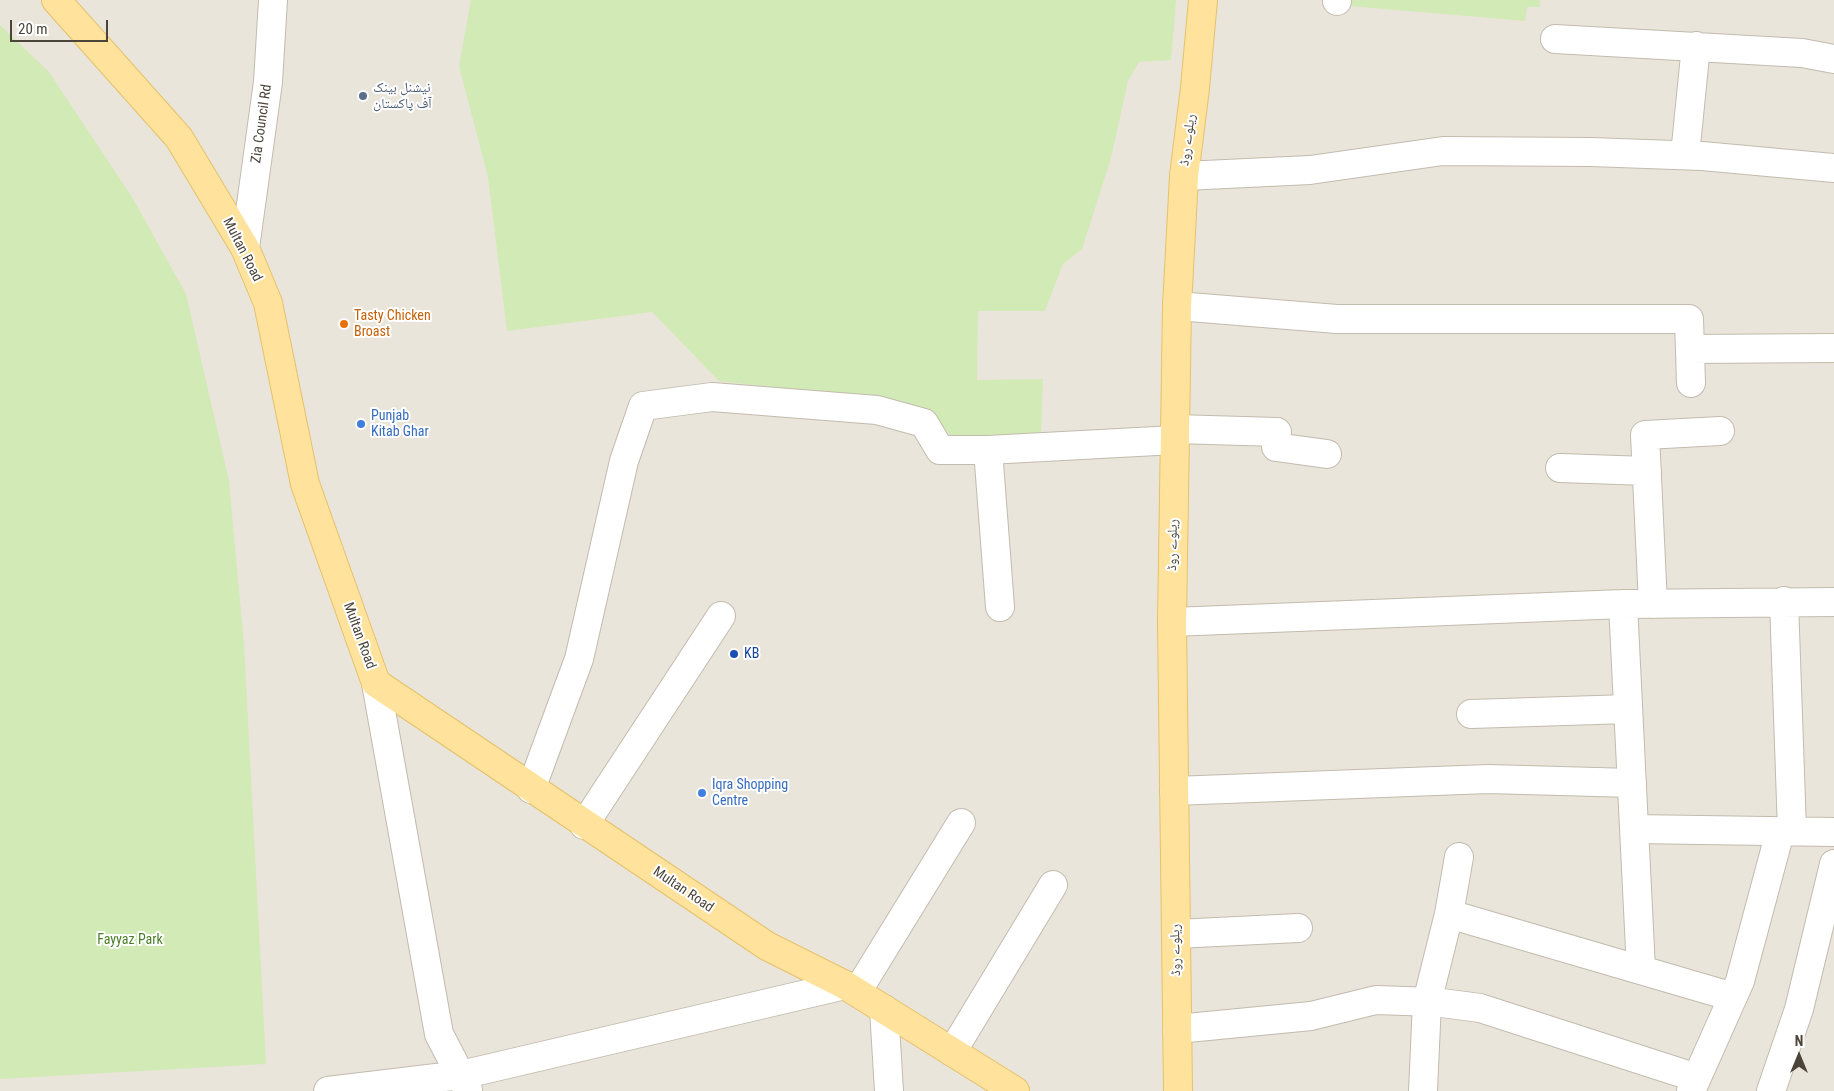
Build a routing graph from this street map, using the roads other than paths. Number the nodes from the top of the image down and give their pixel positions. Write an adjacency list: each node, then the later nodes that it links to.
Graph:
1 (56, 0): 10 (main road, Multan Road)
2 (273, 0): 10 (street, Zia Council Rd)
3 (1203, 0): 9 (main road, ریلوے روڈ)
4 (1555, 39): 5 (street)
5 (1696, 46): 6 (street); 7 (street)
6 (1834, 59)
7 (1686, 155): 8 (street); 9 (street)
8 (1834, 168)
9 (1184, 176): 11 (main road, ریلوے روڈ)
10 (245, 248): 28 (main road, Multan Road)
11 (1177, 306): 13 (street); 16 (main road, ریلوے روڈ)
12 (1834, 348): 13 (street)
13 (1690, 349): 14 (street)
14 (1691, 383)
15 (1720, 431): 20 (street)
16 (1175, 434): 17 (street); 18 (street); 27 (main road, ریلوے روڈ)
17 (988, 450): 25 (street); 32 (street)
18 (1327, 454)
19 (1560, 468): 20 (street)
20 (1646, 471): 24 (street)
21 (1784, 601): 22 (street); 24 (street); 37 (street)
22 (1834, 602)
23 (1623, 604): 24 (street); 27 (street); 29 (street)
24 (1653, 604)
25 (1000, 607)
26 (721, 616): 35 (street)
27 (1172, 622): 33 (main road, ریلوے روڈ)
28 (376, 683): 32 (main road, Multan Road); 52 (street)
29 (1628, 708): 30 (street); 31 (street)
30 (1471, 714)
31 (1632, 783): 33 (street); 36 (street)
32 (531, 789): 35 (main road, Multan Road)
33 (1174, 790): 44 (main road, ریلوے روڈ)
34 (961, 823): 46 (street)
35 (584, 824): 46 (main road, Multan Road)
36 (1634, 829): 37 (street); 45 (street)
37 (1786, 832): 38 (street); 47 (street)
38 (1834, 832)
39 (1459, 857): 42 (street)
40 (1834, 864): 59 (street)
41 (1053, 885): 51 (street)
42 (1449, 914): 45 (street); 48 (street)
43 (1298, 928): 44 (street)
44 (1176, 934): 50 (main road, ریلوے روڈ)
45 (1641, 970): 47 (street)
46 (851, 988): 49 (main road, Multan Road); 52 (street)
47 (1733, 997): 53 (street)
48 (1427, 1002): 50 (street); 53 (street); 58 (street)
49 (884, 1009): 51 (main road, Multan Road); 55 (street)
50 (1177, 1030): 57 (main road, ریلوے روڈ)
51 (952, 1052): 56 (main road, Multan Road)
52 (465, 1083): 54 (street)
53 (1694, 1084)
54 (328, 1091)
55 (889, 1091)
56 (1015, 1091)
57 (1178, 1091)
58 (1423, 1091)
59 (1771, 1091)

